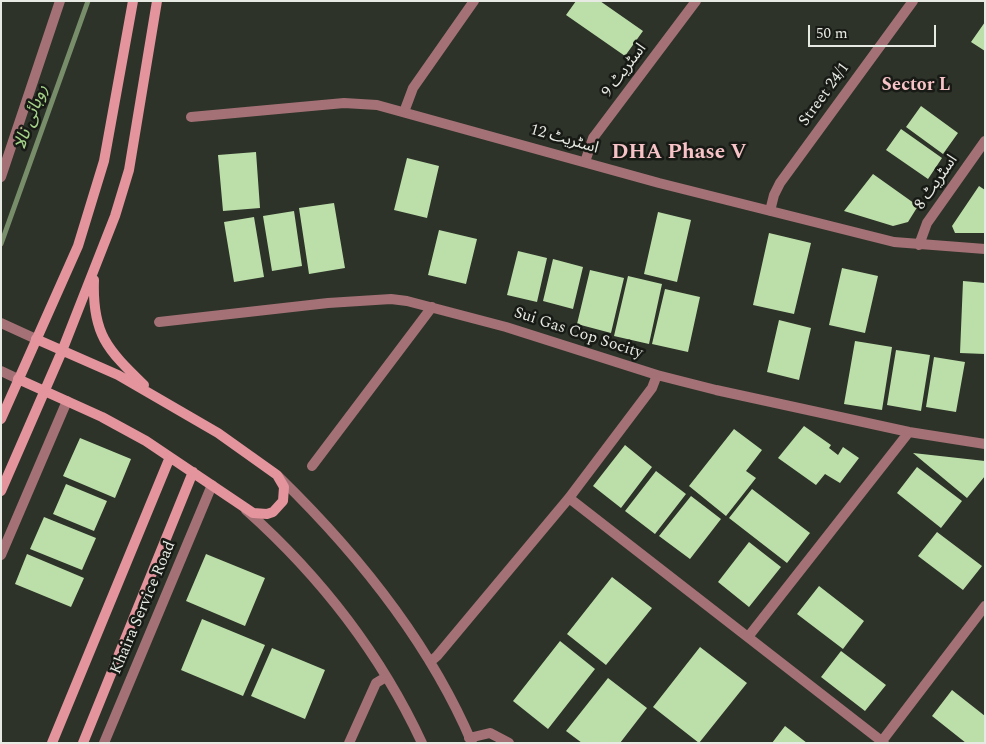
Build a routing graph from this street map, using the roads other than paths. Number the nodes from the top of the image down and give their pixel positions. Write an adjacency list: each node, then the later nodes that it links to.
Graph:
1 (60, 1): 11 (street)
2 (133, 1): 19 (main road)
3 (157, 1): 15 (main road)
4 (474, 1): 7 (street)
5 (696, 1): 10 (street, اسٹریٹ 9)
6 (912, 1): 12 (street, Street 24/1)
7 (404, 112): 8 (street, اسٹریٹ 12); 10 (street, اسٹریٹ 12)
8 (191, 117)
9 (985, 141): 13 (street, اسٹریٹ 8)
10 (585, 162): 12 (street, اسٹریٹ 12)
11 (1, 177)
12 (770, 211): 13 (street, اسٹریٹ 12)
13 (919, 245): 14 (street, اسٹریٹ 12)
14 (985, 249)
15 (94, 272): 20 (main road); 25 (main road)
16 (432, 307): 17 (street, Sui Gas Cop Socity); 22 (street, Sui Gas Cop Socity); 31 (street)
17 (159, 322)
18 (5, 325): 19 (street)
19 (36, 339): 20 (main road); 23 (main road)
20 (62, 351): 24 (main road); 25 (main road)
21 (1, 371): 23 (street)
22 (657, 375): 28 (street, Sui Gas Cop Socity); 36 (street)
23 (18, 379): 24 (main road); 27 (main road)
24 (44, 390): 26 (main road); 35 (main road)
25 (155, 396): 33 (main road)
26 (67, 401): 30 (main road); 38 (street)
27 (1, 419)
28 (910, 432): 29 (street, Sui Gas Cop Socity); 40 (street)
29 (985, 444)
30 (170, 456): 32 (main road); 45 (main road)
31 (312, 466)
32 (193, 472): 34 (main road); 46 (main road)
33 (276, 475): 37 (main road); 41 (street)
34 (212, 485): 37 (main road); 47 (street, Khaira Service Road)
35 (1, 491)
36 (569, 498): 40 (street); 41 (street)
37 (246, 510): 42 (street)
38 (1, 556)
39 (985, 606): 44 (street)
40 (748, 637): 44 (street)
41 (430, 662): 43 (street)
42 (386, 677): 48 (street); 49 (street)
43 (470, 740): 50 (street)
44 (883, 742)
45 (52, 743)
46 (83, 743)
47 (104, 743)
48 (349, 743)
49 (422, 743)
50 (509, 743)

